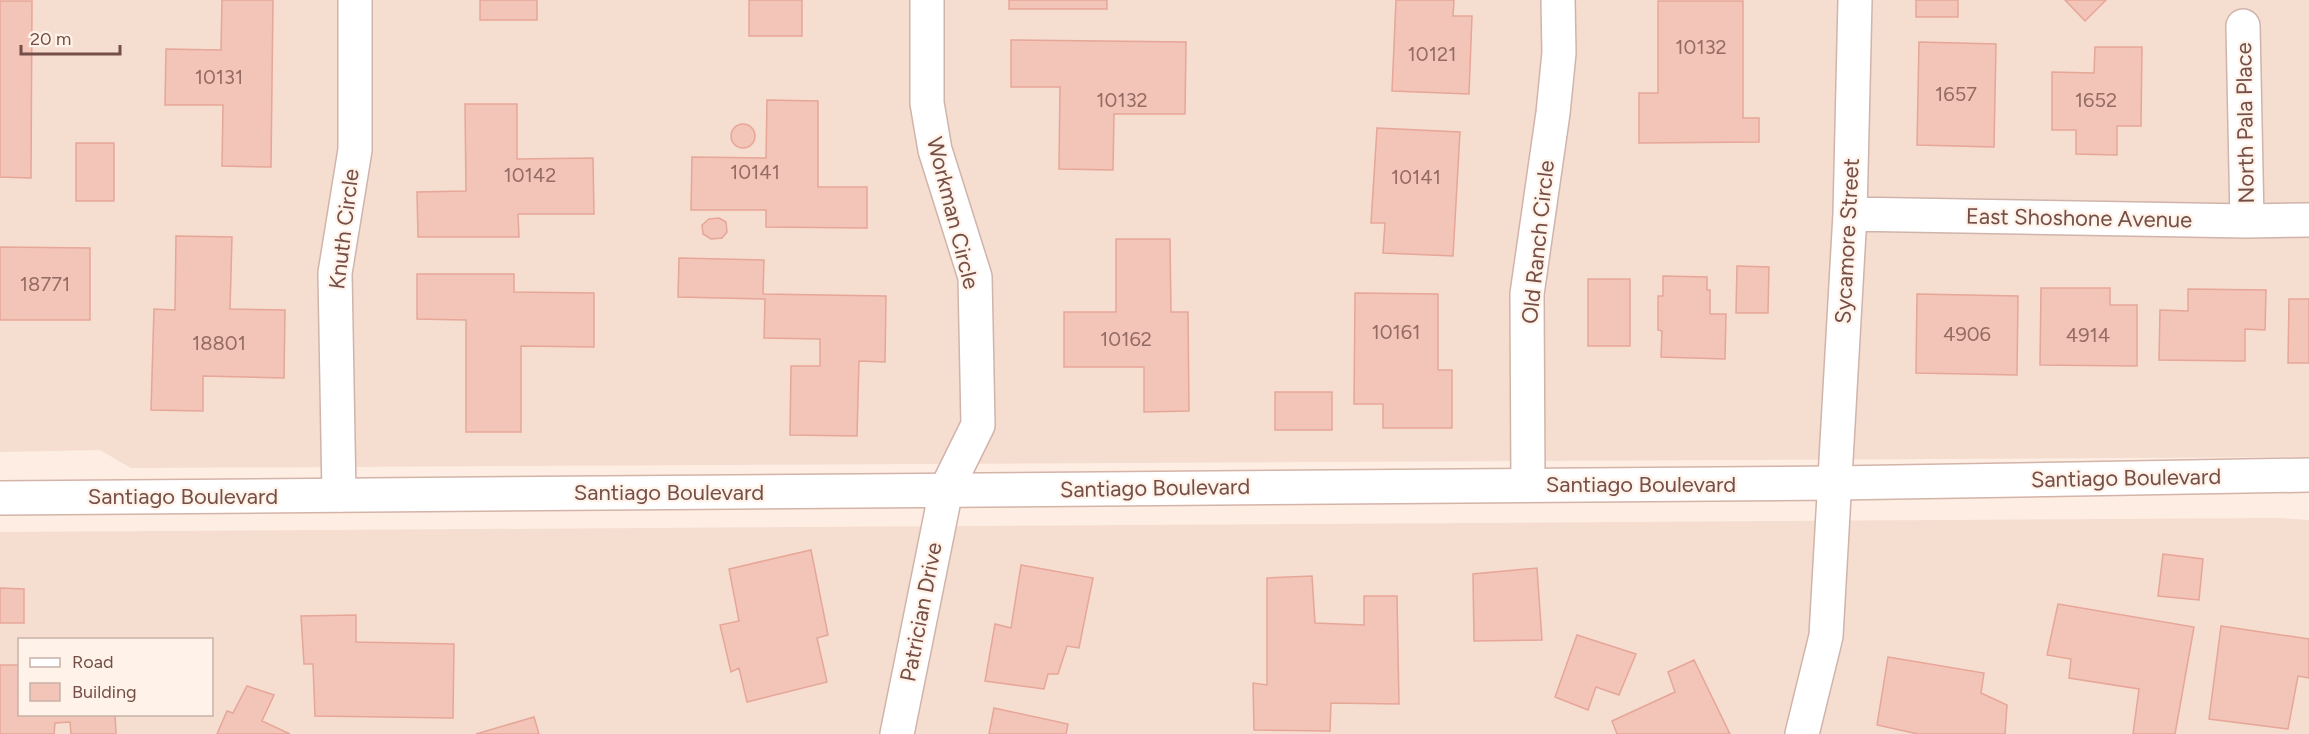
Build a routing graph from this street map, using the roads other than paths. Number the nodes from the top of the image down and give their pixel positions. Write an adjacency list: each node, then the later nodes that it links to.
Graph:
1 (355, 0): 13 (street, Knuth Circle)
2 (927, 0): 12 (street, Workman Circle)
3 (1558, 0): 11 (street, Old Ranch Circle)
4 (1855, 0): 6 (street, Sycamore Street)
5 (2242, 26): 8 (street, North Pala Place)
6 (1850, 214): 8 (street, East Shoshone Avenue); 10 (street, Sycamore Street)
7 (2309, 220): 8 (street, East Shoshone Avenue)
8 (2247, 221)
9 (2309, 475): 10 (street, Santiago Boulevard)
10 (1835, 483): 11 (street, Santiago Boulevard); 16 (street, Sycamore Street)
11 (1528, 485): 12 (street, Santiago Boulevard)
12 (946, 490): 13 (street, Santiago Boulevard); 15 (street, Patrician Drive)
13 (339, 495): 14 (street, Santiago Boulevard)
14 (0, 498)
15 (897, 734)
16 (1802, 734)

